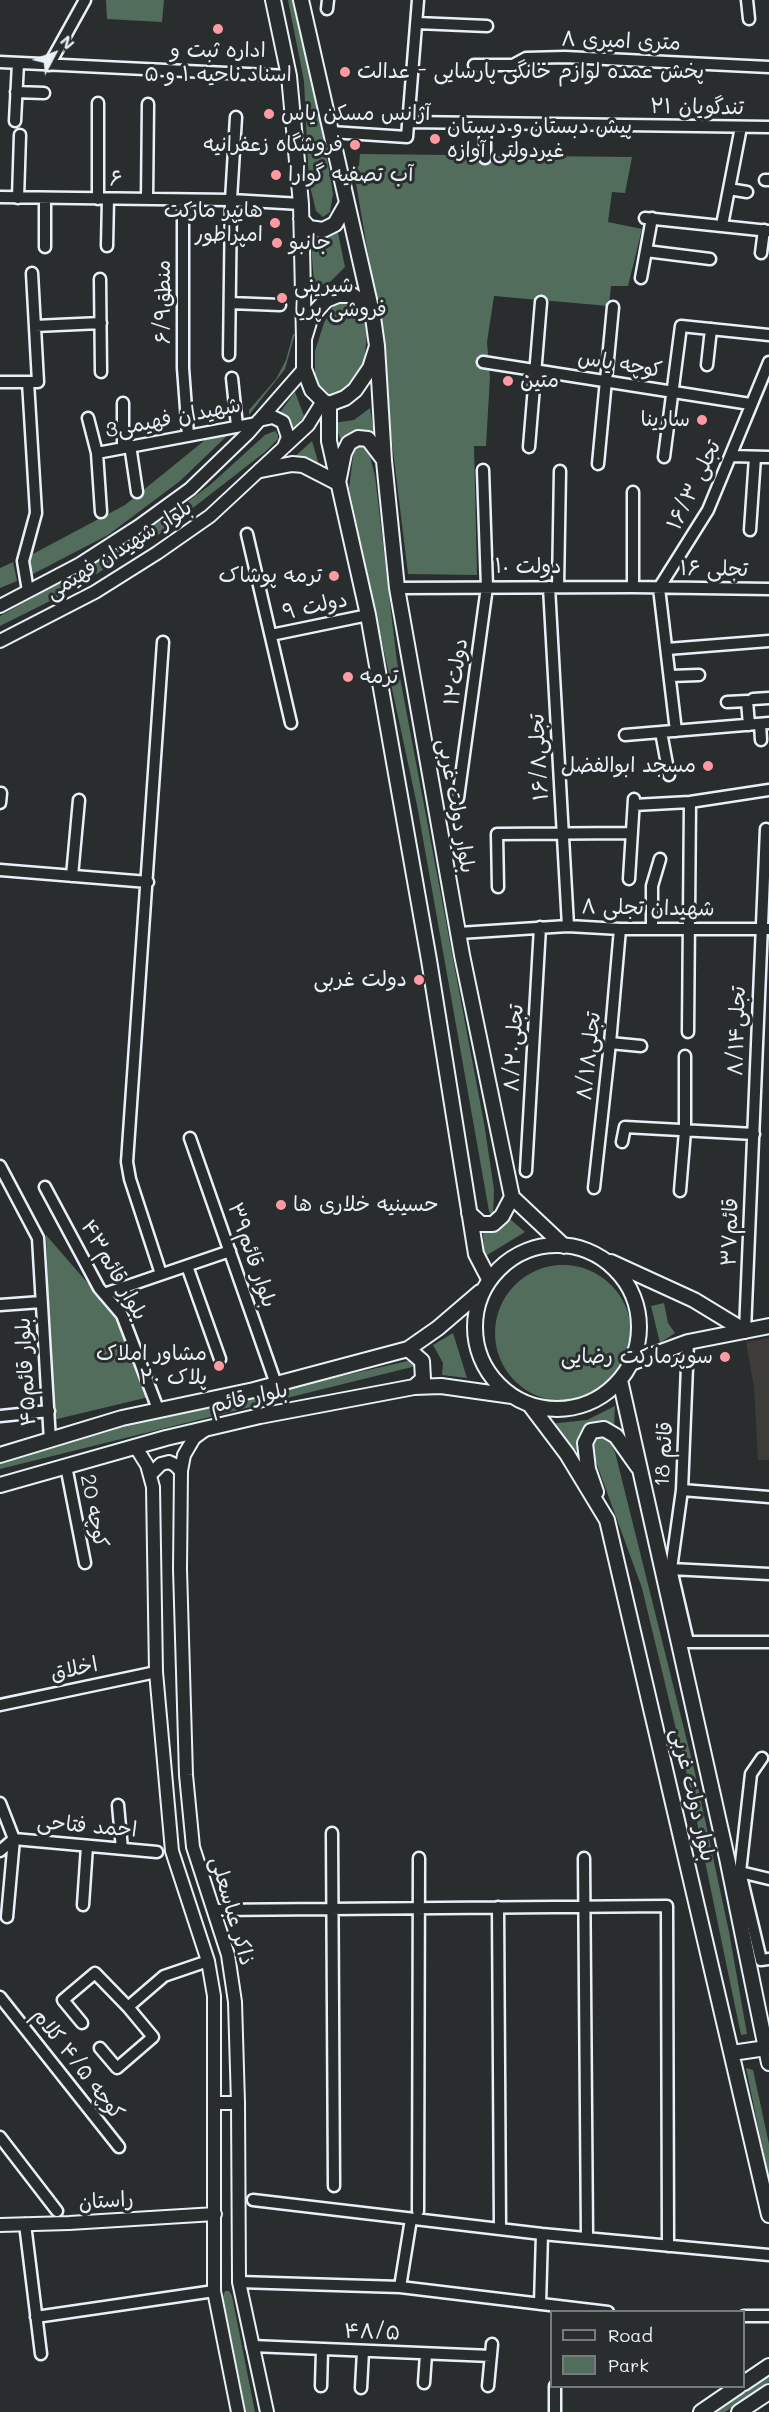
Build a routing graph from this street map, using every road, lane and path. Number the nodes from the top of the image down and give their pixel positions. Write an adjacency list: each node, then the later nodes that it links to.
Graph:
1 (85, 0): 11 (street)
2 (273, 0): 14 (main road)
3 (301, 0): 25 (main road)
4 (418, 0): 7 (street)
5 (747, 0): 6 (street)
6 (749, 19)
7 (417, 22): 8 (street); 21 (street)
8 (487, 26)
9 (0, 62): 10 (street)
10 (18, 63): 11 (street); 15 (street)
11 (49, 65): 14 (street)
12 (474, 65): 13 (street, ۸ متری امیری)
13 (769, 67)
14 (289, 76): 38 (main road)
15 (16, 92): 16 (street); 20 (street)
16 (44, 93)
17 (98, 103): 33 (street)
18 (148, 104): 34 (street)
19 (236, 117): 36 (street)
20 (15, 121)
21 (409, 122): 22 (street, ۲۱ تندگویان); 25 (street)
22 (485, 124): 23 (street, ۲۱ تندگویان); 27 (street)
23 (741, 127): 24 (street, ۲۱ تندگویان); 28 (street)
24 (769, 127)
25 (331, 132): 37 (main road)
26 (20, 135): 31 (street)
27 (485, 158)
28 (729, 189): 29 (street); 40 (street)
29 (747, 192)
30 (0, 198): 31 (street, ۶)
31 (18, 198): 32 (street, ۶)
32 (45, 198): 33 (street, ۶); 43 (street)
33 (103, 199): 34 (street, ۶); 42 (street)
34 (147, 199): 35 (street, ۶)
35 (183, 200): 36 (street, ۶); 79 (street, منطق۶/۹)
36 (231, 200): 38 (street, ۶); 51 (street)
37 (347, 203): 39 (main road); 54 (main road)
38 (301, 204): 39 (main road)
39 (301, 219): 59 (main road)
40 (723, 220)
41 (767, 231): 44 (street); 45 (street)
42 (107, 246)
43 (45, 247)
44 (646, 251): 46 (street); 48 (street)
45 (761, 253)
46 (710, 259)
47 (32, 273): 56 (street)
48 (641, 278)
49 (100, 279): 55 (street)
50 (541, 302): 66 (street)
51 (230, 303): 52 (street); 61 (street)
52 (280, 305)
53 (613, 307): 69 (street)
54 (373, 317): 59 (main road); 60 (main road)
55 (101, 323): 56 (street); 67 (street)
56 (35, 327): 71 (street)
57 (711, 329): 58 (street); 64 (street); 72 (street)
58 (769, 335)
59 (304, 339): 65 (main road)
60 (377, 346): 73 (main road); 88 (main road, بلوار دولت غربی)
61 (229, 355)
62 (769, 362): 75 (street, ۱۶/۳ تجلی)
63 (483, 363): 66 (street, کوچه یاس)
64 (707, 365)
65 (304, 369): 73 (main road); 77 (street, بلوار شهیدان فهیمی)
66 (535, 370): 69 (street, کوچه یاس); 81 (street)
67 (101, 372)
68 (232, 378): 78 (street)
69 (606, 381): 72 (street, کوچه یاس); 89 (street)
70 (0, 382): 71 (street)
71 (33, 382): 105 (street)
72 (672, 392): 75 (street, کوچه یاس); 85 (street)
73 (326, 402): 82 (street, بلوار شهیدان فهیمی); 93 (main road)
74 (123, 403): 80 (street)
75 (750, 404): 84 (street, ۱۶/۳ تجلی)
76 (88, 418): 83 (street)
77 (258, 422): 78 (street, 3شهیدان فهیمی); 82 (street); 105 (street, بلوار شهیدان فهیمی)
78 (237, 426): 79 (street, 3شهیدان فهیمی)
79 (188, 435): 80 (street, 3شهیدان فهیمی)
80 (127, 446): 83 (street, 3شهیدان فهیمی); 94 (street)
81 (530, 447)
82 (284, 448): 90 (street, بلوار شهیدان فهیمی)
83 (97, 453): 96 (street)
84 (731, 456): 86 (street); 103 (street, ۱۶/۳ تجلی)
85 (664, 457)
86 (755, 457): 87 (street); 97 (street)
87 (769, 457)
88 (384, 461): 93 (main road); 102 (main road, بلوار دولت غربی)
89 (598, 464)
90 (261, 470): 93 (main road); 109 (street, بلوار شهیدان فهیمی)
91 (483, 470): 100 (street, ۱۲دولت)
92 (560, 471): 101 (street, تجلی۱۶/۸)
93 (338, 483): 107 (main road)
94 (137, 492)
95 (633, 492): 99 (street)
96 (100, 513)
97 (750, 530)
98 (247, 534): 108 (street)
99 (633, 586): 101 (street, ۱۰ دولت); 103 (street, ۱۰ دولت)
100 (487, 587): 101 (street, ۱۰ دولت); 102 (street, ۱۰ دولت); 127 (street, ۱۲دولت)
101 (554, 587): 132 (street, تجلی۱۶/۸)
102 (398, 588): 146 (main road, بلوار دولت غربی)
103 (659, 588): 104 (street, ۱۶ تجلی); 112 (street)
104 (769, 589)
105 (28, 591): 106 (street, بلوار شهیدان فهیمی)
106 (0, 606)
107 (368, 615): 108 (street, ۹ دولت); 161 (main road)
108 (271, 635): 118 (street)
109 (0, 641)
110 (769, 641): 112 (street)
111 (163, 642): 138 (street)
112 (667, 649): 114 (street)
113 (699, 675): 114 (street)
114 (670, 676): 120 (street)
115 (769, 698): 116 (street)
116 (753, 699)
117 (727, 702): 119 (street)
118 (291, 723)
119 (759, 724): 120 (street); 123 (street)
120 (676, 731): 121 (street)
121 (661, 732): 122 (street); 124 (street)
122 (625, 735)
123 (761, 740)
124 (669, 775)
125 (769, 790): 129 (street)
126 (1, 792): 130 (street)
127 (458, 798)
128 (79, 800): 136 (street)
129 (690, 802): 133 (street); 143 (street)
130 (0, 803)
131 (766, 829): 145 (street, تجلی۸‌/۱۴)
132 (563, 833): 133 (street); 139 (street); 140 (street, تجلی۱۶/۸)
133 (632, 833): 137 (street)
134 (660, 859): 142 (street)
135 (0, 870): 136 (street)
136 (72, 876): 138 (street)
137 (628, 879)
138 (148, 882): 166 (street)
139 (498, 887)
140 (568, 926): 141 (street, شهیدان تجلی ۸); 144 (street, شهیدان تجلی ۸)
141 (540, 927): 146 (street, شهیدان تجلی ۸); 156 (street, تجلی۸/۲۰)
142 (652, 927): 143 (street, شهیدان تجلی ۸); 144 (street, شهیدان تجلی ۸)
143 (690, 928): 145 (street, شهیدان تجلی ۸); 147 (street)
144 (620, 929): 148 (street, تجلی۸/۱۸)
145 (765, 929): 152 (street, تجلی۸‌/۱۴)
146 (459, 933): 160 (main road, بلوار دولت غربی)
147 (688, 1032)
148 (610, 1043): 149 (street); 158 (street, تجلی۸/۱۸)
149 (642, 1046)
150 (685, 1056): 151 (street)
151 (685, 1131): 152 (street); 154 (street); 159 (street)
152 (754, 1134): 172 (street, قائم۳۷)
153 (190, 1138): 163 (street, بلوار قائم۳۹)
154 (622, 1142)
155 (0, 1167): 169 (street, بلوار قائم۴۵)
156 (526, 1170)
157 (45, 1187): 168 (street, بلوار قائم۴۳)
158 (594, 1188)
159 (680, 1191)
160 (512, 1197): 161 (main road); 162 (main road)
161 (469, 1213): 167 (main road)
162 (564, 1246): 164 (main road); 167 (main road)
163 (230, 1251): 165 (street); 178 (street, بلوار قائم۳۹)
164 (601, 1258): 172 (main road); 176 (main road)
165 (187, 1266): 166 (street); 175 (street)
166 (161, 1274): 168 (street)
167 (485, 1285): 174 (main road, بلوار قائم); 180 (main road)
168 (104, 1294): 182 (street, بلوار قائم۴۳)
169 (42, 1302): 170 (street); 183 (street, بلوار قائم۴۵)
170 (0, 1305)
171 (769, 1326): 172 (main road)
172 (745, 1331): 173 (main road)
173 (688, 1342): 176 (main road); 194 (street, 18 قائم)
174 (408, 1349): 178 (main road, بلوار قائم); 179 (main road)
175 (220, 1359)
176 (631, 1363): 177 (main road)
177 (620, 1380): 181 (main road); 191 (main road, بلوار دولت غربی)
178 (276, 1384): 182 (main road, بلوار قائم)
179 (414, 1388): 180 (main road, بلوار قائم); 185 (main road, بلوار قائم)
180 (512, 1396): 181 (main road)
181 (530, 1405): 196 (main road, بلوار دولت غربی)
182 (158, 1409): 186 (main road, بلوار قائم)
183 (49, 1411): 184 (street); 186 (street, بلوار قائم۴۵)
184 (0, 1416)
185 (207, 1429): 187 (main road, بلوار قائم); 190 (street, ذاکر عباسعلی)
186 (50, 1440): 188 (main road, بلوار قائم)
187 (135, 1446): 189 (main road, بلوار قائم); 192 (street, ذاکر عباسعلی)
188 (0, 1455)
189 (66, 1466): 193 (main road, بلوار قائم); 197 (street, کوچه 20)
190 (181, 1471): 192 (street); 221 (street, ذاکر عباسعلی)
191 (642, 1474): 196 (main road); 229 (main road, بلوار دولت غربی)
192 (150, 1475): 201 (street, ذاکر عباسعلی)
193 (0, 1485)
194 (682, 1490): 195 (street); 198 (street, 18 قائم)
195 (769, 1497)
196 (607, 1520): 230 (main road, بلوار دولت غربی)
197 (85, 1563)
198 (671, 1569): 199 (street); 200 (street)
199 (769, 1574)
200 (769, 1642)
201 (156, 1672): 202 (street, اخلاق); 224 (street, ذاکر عباسعلی)
202 (0, 1705)
203 (762, 1758): 214 (street)
204 (0, 1803): 207 (street)
205 (118, 1805): 209 (street)
206 (332, 1833): 220 (street)
207 (14, 1839): 208 (street, احمد فتاحی); 210 (street); 222 (street)
208 (87, 1846): 209 (street, احمد فتاحی); 216 (street)
209 (122, 1849): 211 (street, احمد فتاحی)
210 (0, 1851)
211 (157, 1852)
212 (419, 1858): 219 (street)
213 (584, 1858): 217 (street)
214 (740, 1872): 215 (street); 223 (street)
215 (769, 1879)
216 (83, 1905)
217 (585, 1906): 218 (street); 246 (street); 247 (street)
218 (498, 1907): 219 (street); 244 (street)
219 (419, 1908): 220 (street); 240 (street)
220 (332, 1909): 221 (street); 236 (street)
221 (215, 1910): 233 (street, ذاکر عباسعلی)
222 (7, 1917)
223 (769, 1959)
224 (208, 1961): 226 (street); 232 (street, ذاکر عباسعلی)
225 (2, 2005): 235 (street, کوچه ۴/۵ کلام)
226 (128, 2007): 227 (street); 228 (street)
227 (82, 2023)
228 (100, 2048)
229 (766, 2048): 230 (main road); 231 (main road, بلوار دولت غربی)
230 (732, 2053): 241 (main road, بلوار دولت غربی)
231 (769, 2063)
232 (215, 2103): 233 (street); 239 (street, ذاکر عباسعلی)
233 (238, 2103): 249 (street, ذاکر عباسعلی)
234 (0, 2137): 238 (street)
235 (119, 2147)
236 (334, 2186)
237 (253, 2200): 240 (street)
238 (57, 2211)
239 (215, 2214): 242 (street, راستان); 251 (street, ذاکر عباسعلی)
240 (415, 2215): 244 (street); 250 (street)
241 (769, 2215)
242 (25, 2224): 243 (street, راستان); 256 (street)
243 (0, 2225)
244 (500, 2229): 245 (street)
245 (542, 2234): 246 (street); 252 (street)
246 (587, 2238): 247 (street)
247 (668, 2246): 248 (street)
248 (769, 2254)
249 (239, 2282): 250 (street); 258 (street, ذاکر عباسعلی)
250 (400, 2287): 252 (street)
251 (214, 2291): 256 (street); 273 (street, ذاکر عباسعلی)
252 (540, 2304): 253 (street)
253 (591, 2310)
254 (745, 2316): 255 (street)
255 (769, 2316)
256 (36, 2317): 261 (street)
257 (492, 2344): 263 (street)
258 (252, 2346): 259 (street, ۴۸/۵); 274 (street, ذاکر عباسعلی)
259 (322, 2350): 260 (street, ۴۸/۵); 267 (street)
260 (363, 2351): 262 (street, ۴۸/۵); 269 (street)
261 (41, 2354)
262 (426, 2354): 263 (street, ۴۸/۵); 266 (street)
263 (491, 2356): 268 (street)
264 (769, 2366): 265 (main road)
265 (745, 2382)
266 (424, 2383)
267 (321, 2386)
268 (488, 2386)
269 (361, 2388)
270 (555, 2388): 275 (street)
271 (736, 2388): 276 (main road)
272 (769, 2392): 277 (main road)
273 (238, 2412)
274 (267, 2412)
275 (555, 2412)
276 (701, 2412)
277 (739, 2412)

